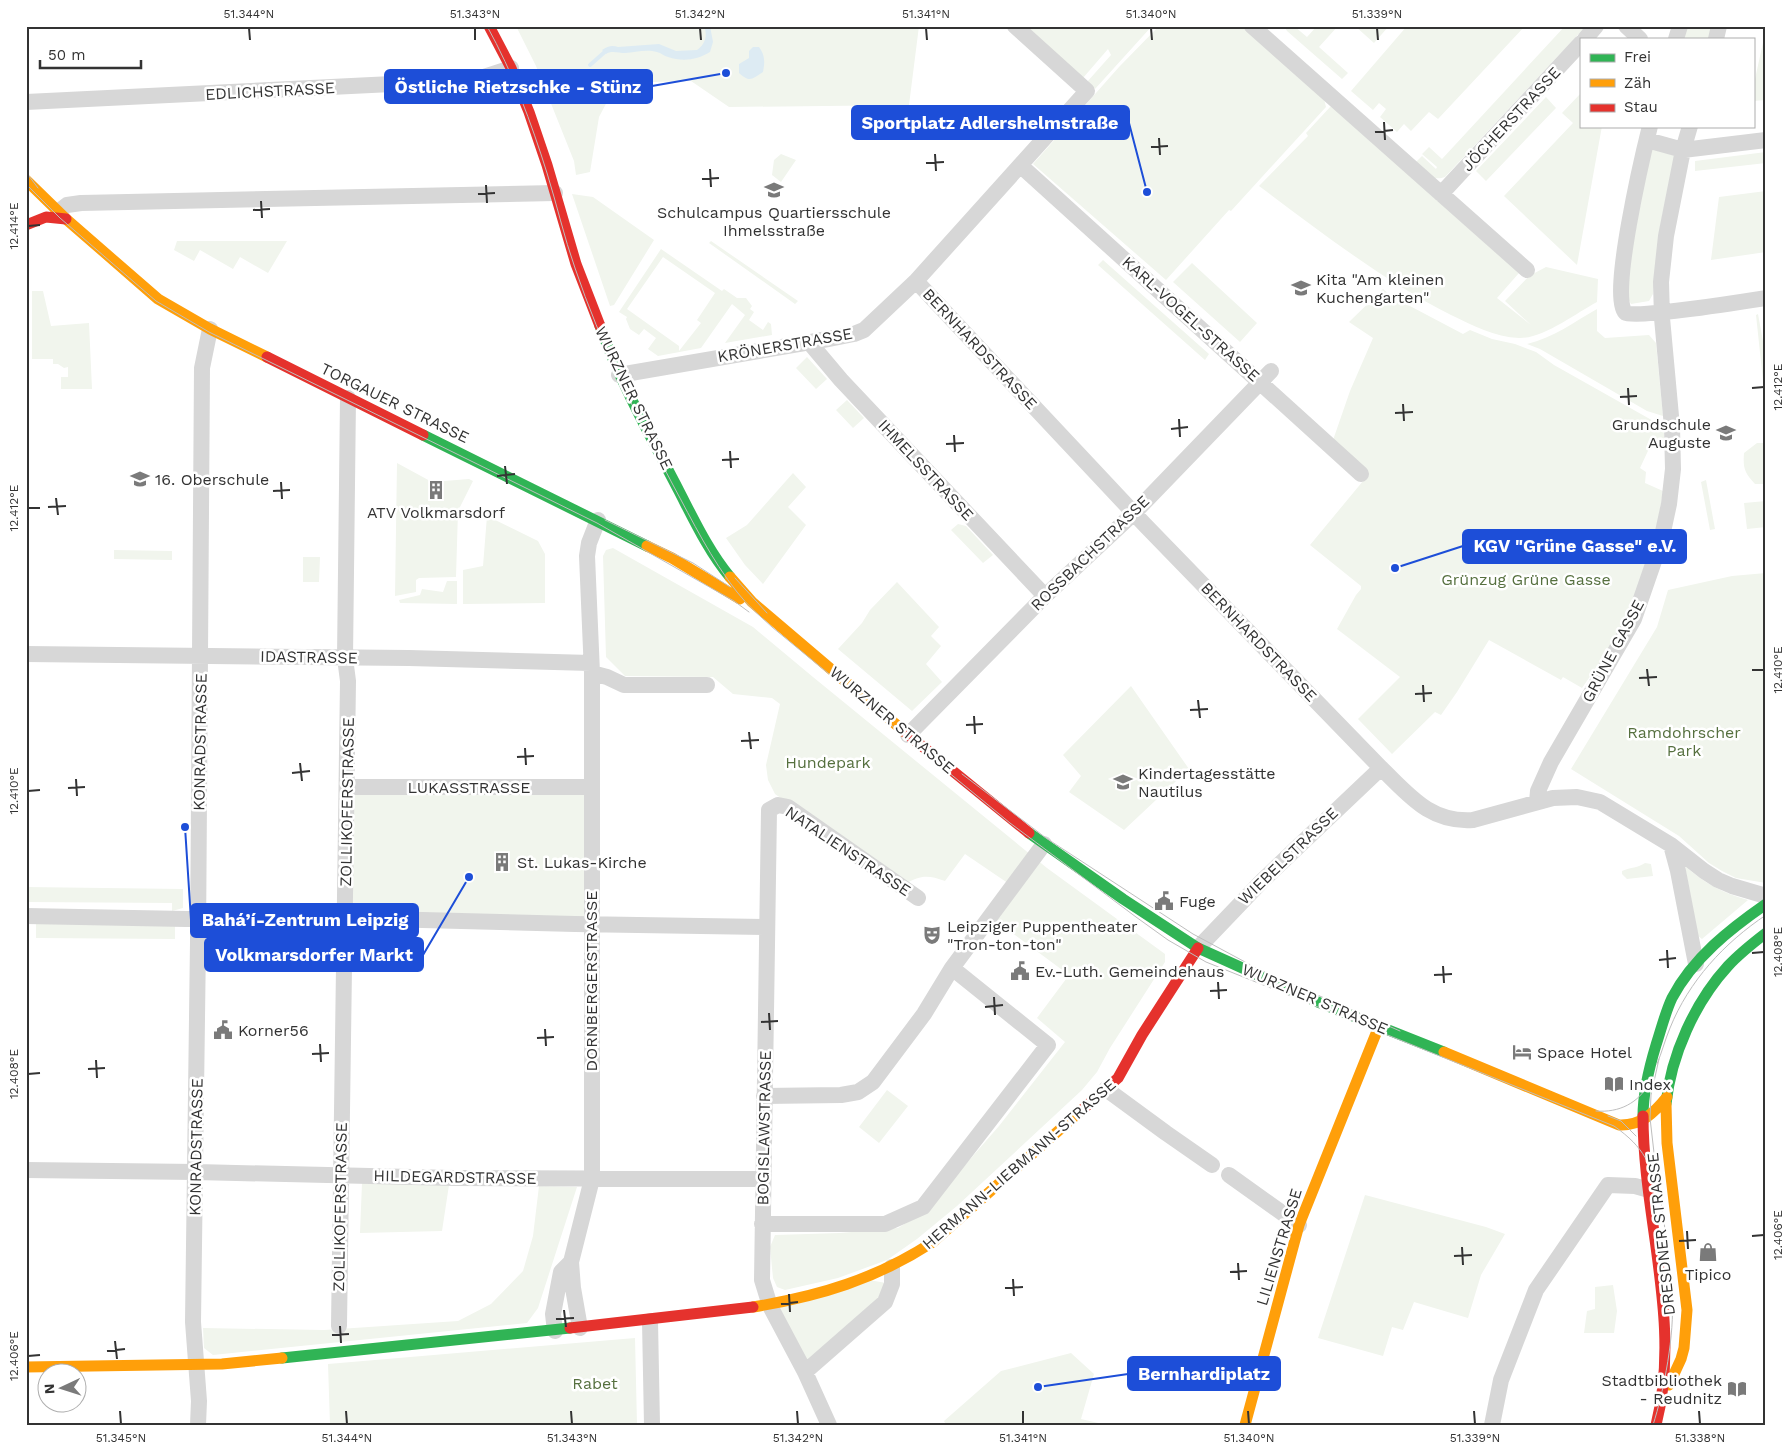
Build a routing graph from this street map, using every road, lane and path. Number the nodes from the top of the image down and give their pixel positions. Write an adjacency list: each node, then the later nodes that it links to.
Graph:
1 (489, 26): 11 (main road, WURZNER STRASSE)
2 (1015, 26): 17 (street, KRÖNERSTRASSE)
3 (1596, 26): 7 (street)
4 (1626, 26): 8 (street)
5 (1680, 26): 9 (street)
6 (1260, 29): 20 (street)
7 (1586, 38)
8 (1639, 38)
9 (1676, 38)
10 (1580, 44): 20 (street, JÖCHERSTRASSE)
11 (511, 68): 12 (street, EDLICHSTRASSE); 19 (main road, WURZNER STRASSE)
12 (26, 102)
13 (1689, 128): 16 (street, GRÜNE GASSE)
14 (1648, 133): 16 (street); 26 (street)
15 (1766, 140): 16 (street)
16 (1683, 150): 26 (street, GRÜNE GASSE)
17 (1021, 166): 24 (street, KRÖNERSTRASSE); 30 (street, KARL-VOGEL-STRASSE)
18 (26, 180): 21 (main road, TORGAUER STRASSE)
19 (555, 193): 21 (street); 29 (main road, WURZNER STRASSE)
20 (1441, 194): 23 (street)
21 (62, 216): 22 (main road); 27 (main road, TORGAUER STRASSE)
22 (26, 225)
23 (1527, 270)
24 (916, 281): 28 (street, KRÖNERSTRASSE); 33 (street, BERNHARDSTRASSE)
25 (1766, 298): 26 (street)
26 (1662, 312): 50 (street, GRÜNE GASSE)
27 (210, 329): 31 (main road, TORGAUER STRASSE); 42 (street, KONRADSTRASSE)
28 (809, 342): 29 (street, KRÖNERSTRASSE); 39 (street, IHMELSSTRASSE)
29 (619, 375): 35 (main road, WURZNER STRASSE)
30 (1266, 376): 32 (street, KARL-VOGEL-STRASSE); 33 (street, ROSSBACHSTRASSE)
31 (348, 398): 34 (main road, TORGAUER STRASSE); 43 (street, ZOLLIKOFERSTRASSE)
32 (1361, 474)
33 (1134, 512): 39 (street, ROSSBACHSTRASSE); 47 (street, BERNHARDSTRASSE)
34 (598, 520): 38 (main road, TORGAUER STRASSE); 44 (street, DORNBERGERSTRASSE)
35 (701, 532): 36 (main road); 40 (main road, WURZNER STRASSE)
36 (693, 542)
37 (683, 552): 38 (main road)
38 (672, 558): 40 (main road, TORGAUER STRASSE)
39 (1045, 596): 46 (street, ROSSBACHSTRASSE)
40 (772, 620): 46 (main road, WURZNER STRASSE)
41 (26, 654): 42 (street, IDASTRASSE)
42 (200, 655): 43 (street, IDASTRASSE); 59 (street, KONRADSTRASSE)
43 (346, 658): 44 (street, IDASTRASSE); 48 (street, ZOLLIKOFERSTRASSE)
44 (592, 668): 45 (street); 49 (street, DORNBERGERSTRASSE)
45 (707, 685)
46 (908, 735): 52 (main road, WURZNER STRASSE)
47 (1381, 768): 50 (street, BERNHARDSTRASSE); 63 (street, WIEBELSTRASSE)
48 (347, 786): 49 (street, LUKASSTRASSE); 58 (street, ZOLLIKOFERSTRASSE)
49 (591, 787): 60 (street, DORNBERGERSTRASSE)
50 (1537, 802): 53 (street, BERNHARDSTRASSE)
51 (778, 805): 55 (street, NATALIENSTRASSE); 61 (street, BOGISLAWSTRASSE)
52 (1044, 844): 63 (main road, WURZNER STRASSE); 65 (street)
53 (1671, 845): 54 (street, BERNHARDSTRASSE); 64 (street)
54 (1766, 896)
55 (918, 898)
56 (1766, 904): 64 (main road, DRESDNER STRASSE)
57 (26, 916): 59 (street)
58 (345, 918): 59 (street); 60 (street); 78 (street, ZOLLIKOFERSTRASSE)
59 (198, 919): 77 (street, KONRADSTRASSE)
60 (591, 924): 61 (street); 80 (street, DORNBERGERSTRASSE)
61 (767, 927): 68 (street, BOGISLAWSTRASSE)
62 (1766, 934): 69 (main road, DRESDNER STRASSE)
63 (1198, 948): 66 (main road, WURZNER STRASSE); 67 (main road, HERMANN-LIEBMANN-STRASSE)
64 (1696, 964): 70 (main road, DRESDNER STRASSE)
65 (952, 968): 68 (street); 83 (street, HERMANN-LIEBMANN-STRASSE)
66 (1379, 1026): 72 (main road, WURZNER STRASSE); 84 (main road, LILIENSTRASSE)
67 (1106, 1089): 75 (street); 86 (main road, HERMANN-LIEBMANN-STRASSE)
68 (764, 1096): 81 (street, BOGISLAWSTRASSE)
69 (1667, 1097): 73 (main road); 74 (main road, DRESDNER STRASSE)
70 (1644, 1098): 71 (main road); 73 (main road, DRESDNER STRASSE)
71 (1633, 1106)
72 (1602, 1118): 73 (main road, WURZNER STRASSE); 73 (main road)
73 (1641, 1125): 74 (main road); 82 (main road, DRESDNER STRASSE)
74 (1669, 1156): 94 (main road, DRESDNER STRASSE)
75 (1212, 1165)
76 (26, 1170): 77 (street, HILDEGARDSTRASSE)
77 (196, 1172): 78 (street, HILDEGARDSTRASSE); 91 (street, KONRADSTRASSE)
78 (341, 1175): 80 (street, HILDEGARDSTRASSE); 89 (street, ZOLLIKOFERSTRASSE)
79 (1229, 1175): 84 (street)
80 (592, 1179): 81 (street, HILDEGARDSTRASSE); 85 (street, DORNBERGERSTRASSE)
81 (763, 1179): 83 (street, BOGISLAWSTRASSE)
82 (1644, 1188): 94 (main road, DRESDNER STRASSE); 99 (street)
83 (762, 1224): 87 (street, BOGISLAWSTRASSE)
84 (1299, 1225): 98 (main road, LILIENSTRASSE)
85 (571, 1262): 90 (street, DORNBERGERSTRASSE); 90 (street, DORNBERGERSTRASSE)
86 (892, 1267): 87 (main road, HERMANN-LIEBMANN-STRASSE); 93 (street)
87 (770, 1306): 88 (main road, HERMANN-LIEBMANN-STRASSE); 93 (street, BOGISLAWSTRASSE)
88 (650, 1321): 90 (main road, HERMANN-LIEBMANN-STRASSE); 96 (street)
89 (339, 1326)
90 (567, 1329): 91 (main road, HERMANN-LIEBMANN-STRASSE)
91 (195, 1366): 92 (main road); 95 (street, KONRADSTRASSE)
92 (26, 1367)
93 (805, 1372): 97 (street, BOGISLAWSTRASSE)
94 (1664, 1394): 100 (main road, DRESDNER STRASSE)
95 (198, 1425)
96 (652, 1425)
97 (829, 1425)
98 (1245, 1425)
99 (1492, 1425)
100 (1656, 1425)

